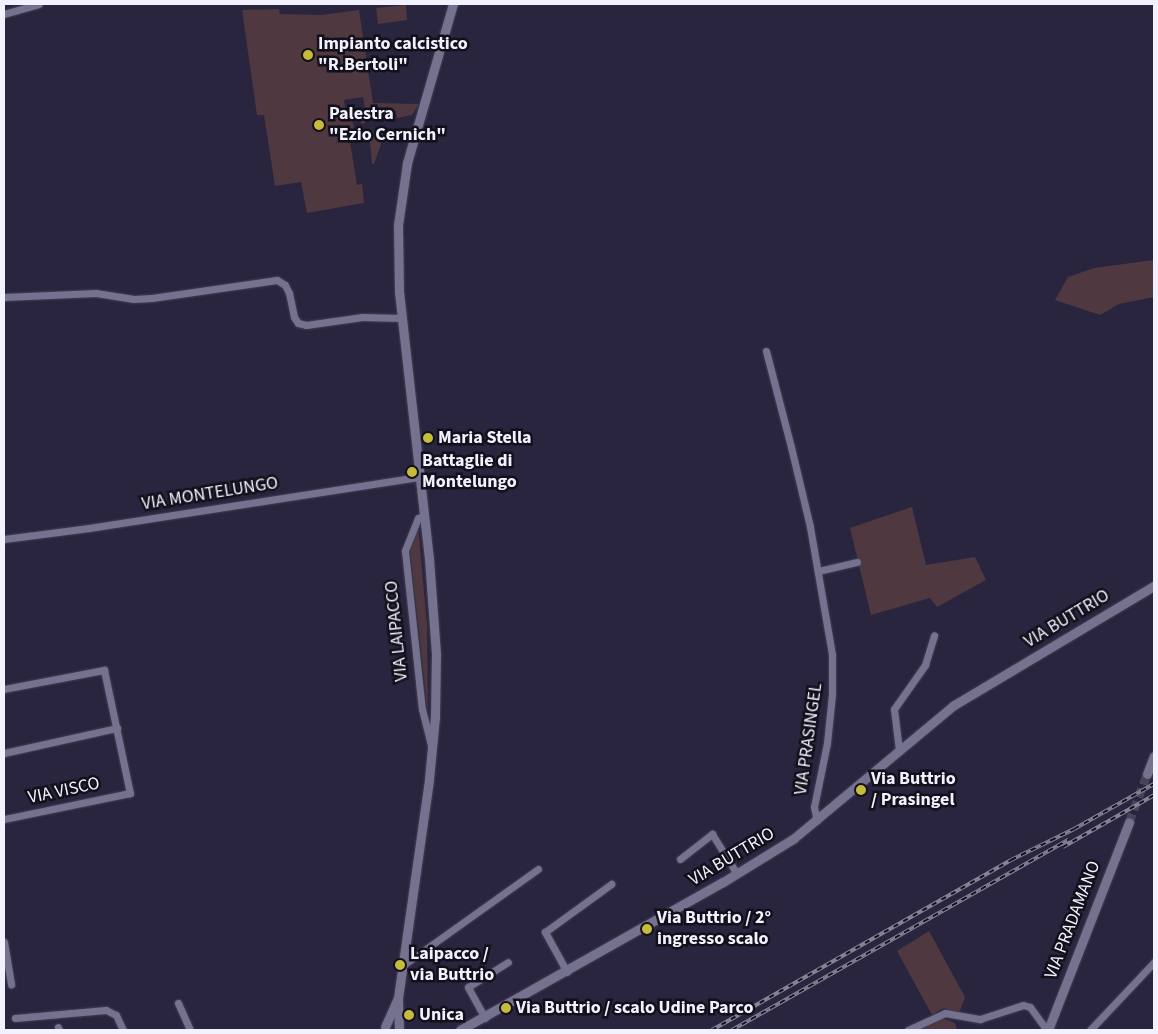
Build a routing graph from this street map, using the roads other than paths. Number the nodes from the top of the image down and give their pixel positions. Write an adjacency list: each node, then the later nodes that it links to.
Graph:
1 (39, 4): 3 (street)
2 (453, 4): 5 (street, VIA LAIPACCO)
3 (4, 14)
4 (4, 297): 5 (street)
5 (402, 318): 7 (street, VIA LAIPACCO)
6 (766, 352): 11 (street, VIA PRASINGEL)
7 (420, 477): 8 (street, VIA LAIPACCO); 9 (street, VIA MONTELUNGO)
8 (425, 516): 16 (street, VIA LAIPACCO); 16 (street, VIA LAIPACCO)
9 (4, 539)
10 (857, 562): 11 (street)
11 (818, 572): 22 (street, VIA PRASINGEL)
12 (1154, 586): 17 (street, VIA BUTTRIO)
13 (934, 635): 17 (street)
14 (4, 689): 15 (street)
15 (117, 728): 18 (street); 21 (street, VIA VISCO)
16 (432, 748): 31 (street, VIA LAIPACCO)
17 (899, 750): 22 (street, VIA BUTTRIO)
18 (4, 753)
19 (1154, 756): 20 (street)
20 (1147, 774)
21 (4, 819)
22 (817, 821): 26 (street, VIA BUTTRIO)
23 (1128, 822): 44 (street, VIA PRADAMANO)
24 (680, 859): 26 (street)
25 (538, 869): 31 (street)
26 (737, 874): 32 (street, VIA BUTTRIO)
27 (611, 884): 32 (street)
28 (4, 942): 33 (street)
29 (508, 962): 37 (street)
30 (1154, 962): 45 (street)
31 (402, 966): 34 (street, VIA LAIPACCO)
32 (567, 972): 37 (street, VIA BUTTRIO)
33 (12, 984)
34 (398, 998): 38 (street, VIA LAIPACCO); 39 (street, VIA LAIPACCO)
35 (178, 1003): 41 (street)
36 (15, 1018): 40 (street)
37 (485, 1018): 42 (street, VIA BUTTRIO)
38 (383, 1029): 39 (street)
39 (399, 1029)
40 (123, 1030)
41 (190, 1030)
42 (460, 1030)
43 (908, 1030): 44 (street)
44 (1048, 1030)
45 (1090, 1030)

